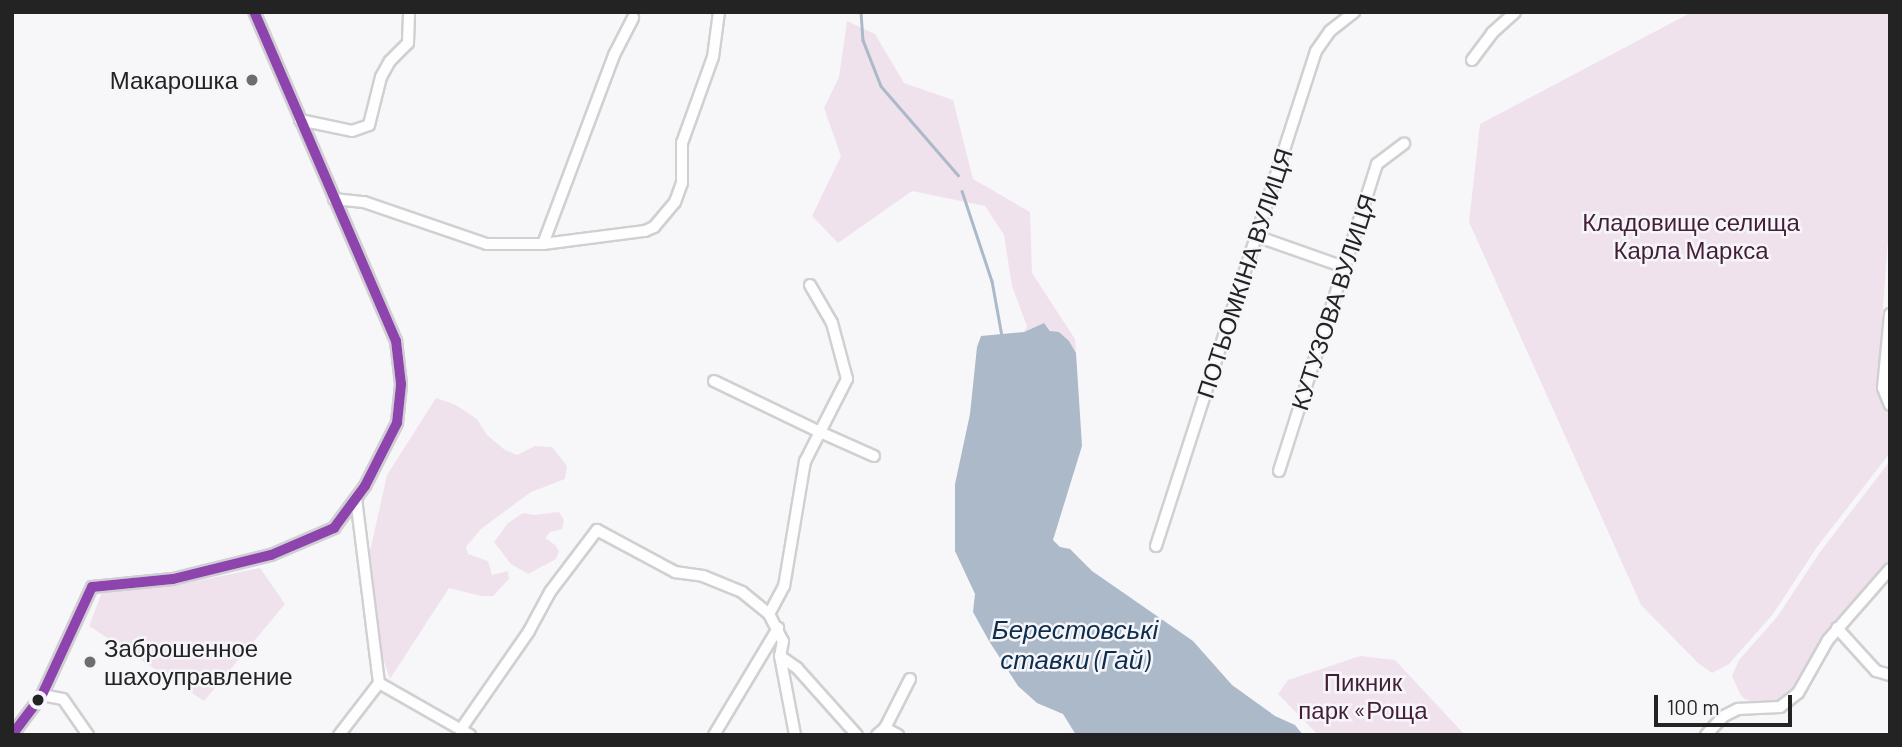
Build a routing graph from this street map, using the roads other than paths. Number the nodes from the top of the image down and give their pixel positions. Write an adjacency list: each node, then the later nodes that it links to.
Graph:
1 (254, 12): 8 (street)
2 (409, 12): 8 (street)
3 (719, 12): 12 (street)
4 (1354, 12): 11 (street, ПОТЬОМКІНА ВУЛИЦЯ)
5 (1515, 12): 7 (street)
6 (633, 18): 12 (street)
7 (1472, 60)
8 (300, 120): 10 (street)
9 (1404, 145): 13 (street, КУТУЗОВА ВУЛИЦЯ)
10 (334, 199): 12 (street); 21 (street)
11 (1256, 236): 13 (street); 22 (street, ПОТЬОМКІНА ВУЛИЦЯ)
12 (544, 244)
13 (1344, 267): 20 (street, КУТУЗОВА ВУЛИЦЯ)
14 (810, 285): 18 (street)
15 (1890, 314): 17 (street)
16 (714, 381): 18 (street)
17 (1890, 405)
18 (820, 432): 19 (street); 24 (street)
19 (874, 456)
20 (1279, 471)
21 (356, 499): 30 (street); 31 (street)
22 (1156, 546)
23 (1890, 569): 26 (street)
24 (769, 614): 25 (street); 32 (street)
25 (778, 628): 27 (street); 38 (street)
26 (1837, 628): 28 (street); 42 (street)
27 (780, 656): 39 (street); 40 (street)
28 (1890, 676)
29 (910, 679): 33 (street)
30 (379, 683): 32 (street); 36 (street)
31 (42, 695): 34 (street); 35 (street)
32 (461, 729): 37 (street)
33 (881, 732): 41 (street)
34 (12, 735)
35 (88, 735)
36 (339, 735)
37 (470, 735)
38 (714, 735)
39 (795, 735)
40 (857, 735)
41 (898, 735)
42 (1706, 735)

